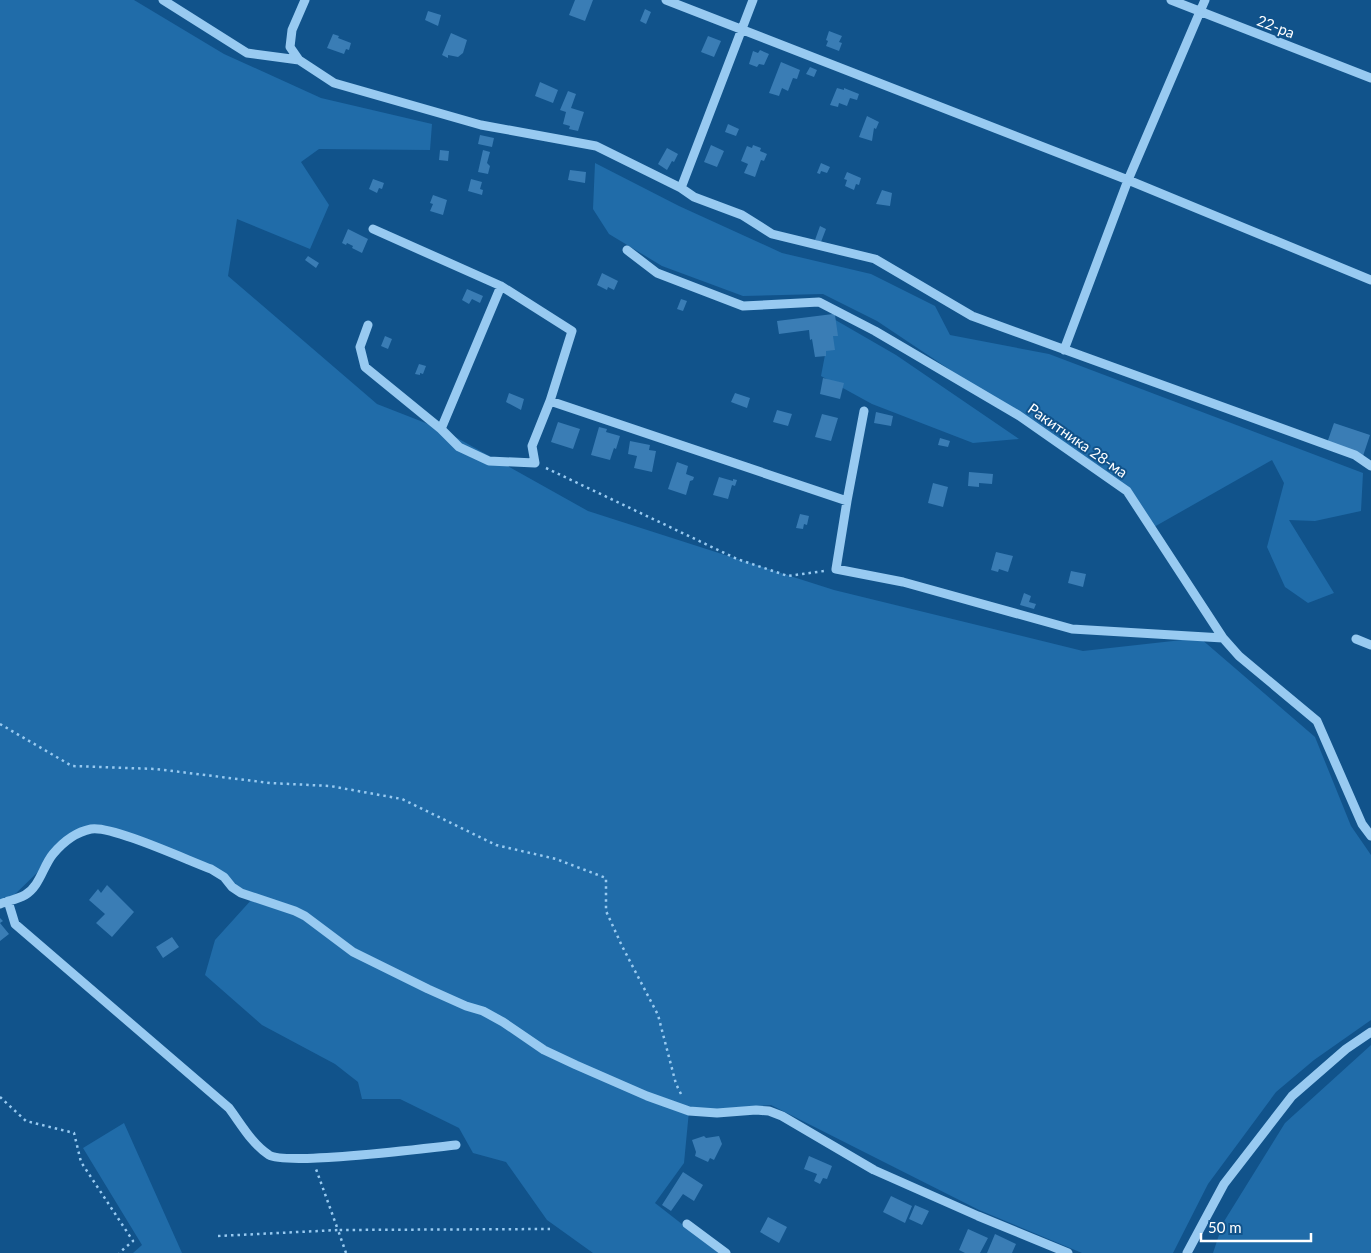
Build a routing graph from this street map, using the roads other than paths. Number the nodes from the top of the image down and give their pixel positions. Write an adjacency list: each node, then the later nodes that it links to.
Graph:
1 (163, 0): 9 (street)
2 (305, 0): 9 (street)
3 (666, 0): 8 (street)
4 (753, 0): 8 (street)
5 (1171, 0): 7 (street, 22-ра)
6 (1205, 0): 7 (street)
7 (1200, 11): 10 (street, 22-ра); 11 (street)
8 (741, 30): 11 (street); 12 (street)
9 (299, 60): 12 (street)
10 (1371, 78)
11 (1128, 180): 15 (street); 18 (street)
12 (681, 188): 18 (street)
13 (373, 229): 16 (street)
14 (627, 250): 24 (street, Ракитника 28-ма)
15 (1371, 280)
16 (501, 286): 19 (street); 21 (street)
17 (368, 325): 21 (street)
18 (1064, 350): 22 (street)
19 (550, 401): 21 (street); 23 (street)
20 (864, 411): 23 (street)
21 (441, 429)
22 (1371, 466)
23 (847, 501): 24 (street)
24 (1223, 638): 27 (street, Ракитника 28-ма)
25 (1356, 639): 26 (street)
26 (1371, 645)
27 (1371, 836)
28 (4, 903): 30 (street); 33 (street)
29 (1371, 1032): 34 (street)
30 (456, 1146)
31 (687, 1224): 32 (street)
32 (726, 1253)
33 (1068, 1253)
34 (1186, 1253)

